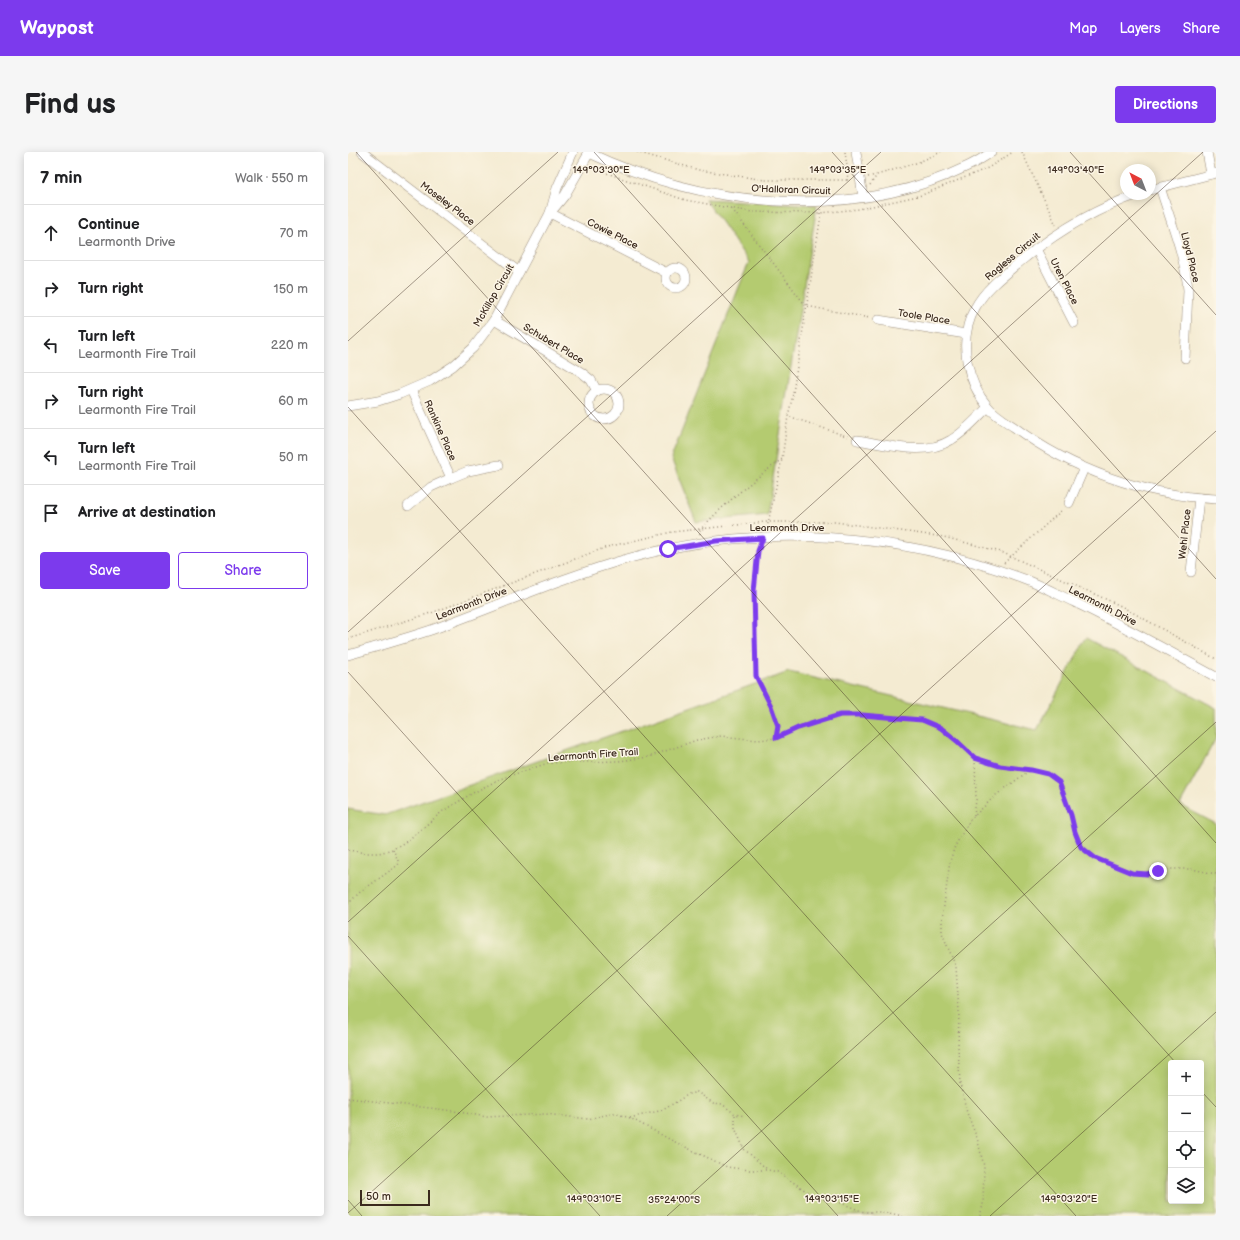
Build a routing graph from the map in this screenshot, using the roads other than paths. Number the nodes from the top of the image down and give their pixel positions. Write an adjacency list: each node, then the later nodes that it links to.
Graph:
1 (362, 152): 14 (street, Moseley Place)
2 (573, 152): 12 (street, McKillop Circuit)
3 (588, 152): 10 (street, O'Halloran Circuit); 12 (street, McKillop Circuit)
4 (856, 152): 10 (street)
5 (992, 152): 10 (street, O'Halloran Circuit)
6 (1207, 152): 7 (street)
7 (1214, 174): 8 (street)
8 (1160, 187): 9 (street); 20 (street, Lloyd Place)
9 (1156, 188)
10 (863, 197)
11 (1123, 200): 13 (street, Ragless Circuit)
12 (550, 213): 14 (street, McKillop Circuit); 15 (street, Cowie Place)
13 (1036, 249): 18 (street, Uren Place); 19 (street, Ragless Circuit)
14 (519, 272): 16 (street, McKillop Circuit)
15 (667, 273)
16 (494, 320): 21 (street, McKillop Circuit); 22 (street, Schubert Place)
17 (878, 320): 19 (street, Toole Place)
18 (1074, 323)
19 (966, 334): 24 (street, Ragless Circuit)
20 (1185, 358)
21 (411, 390): 23 (street, McKillop Circuit); 28 (street, Rankine Place)
22 (597, 391)
23 (348, 406)
24 (988, 407): 25 (street); 27 (street, Ragless Circuit)
25 (858, 440)
26 (499, 465): 28 (street)
27 (1084, 468): 29 (street, Ragless Circuit); 31 (street)
28 (451, 478): 32 (street)
29 (1199, 498): 30 (street, Ragless Circuit); 33 (street, Wehl Place)
30 (1216, 499)
31 (1069, 503)
32 (408, 506)
33 (1191, 572)
34 (348, 655): 35 (street, Learmonth Drive)
35 (1216, 677)

